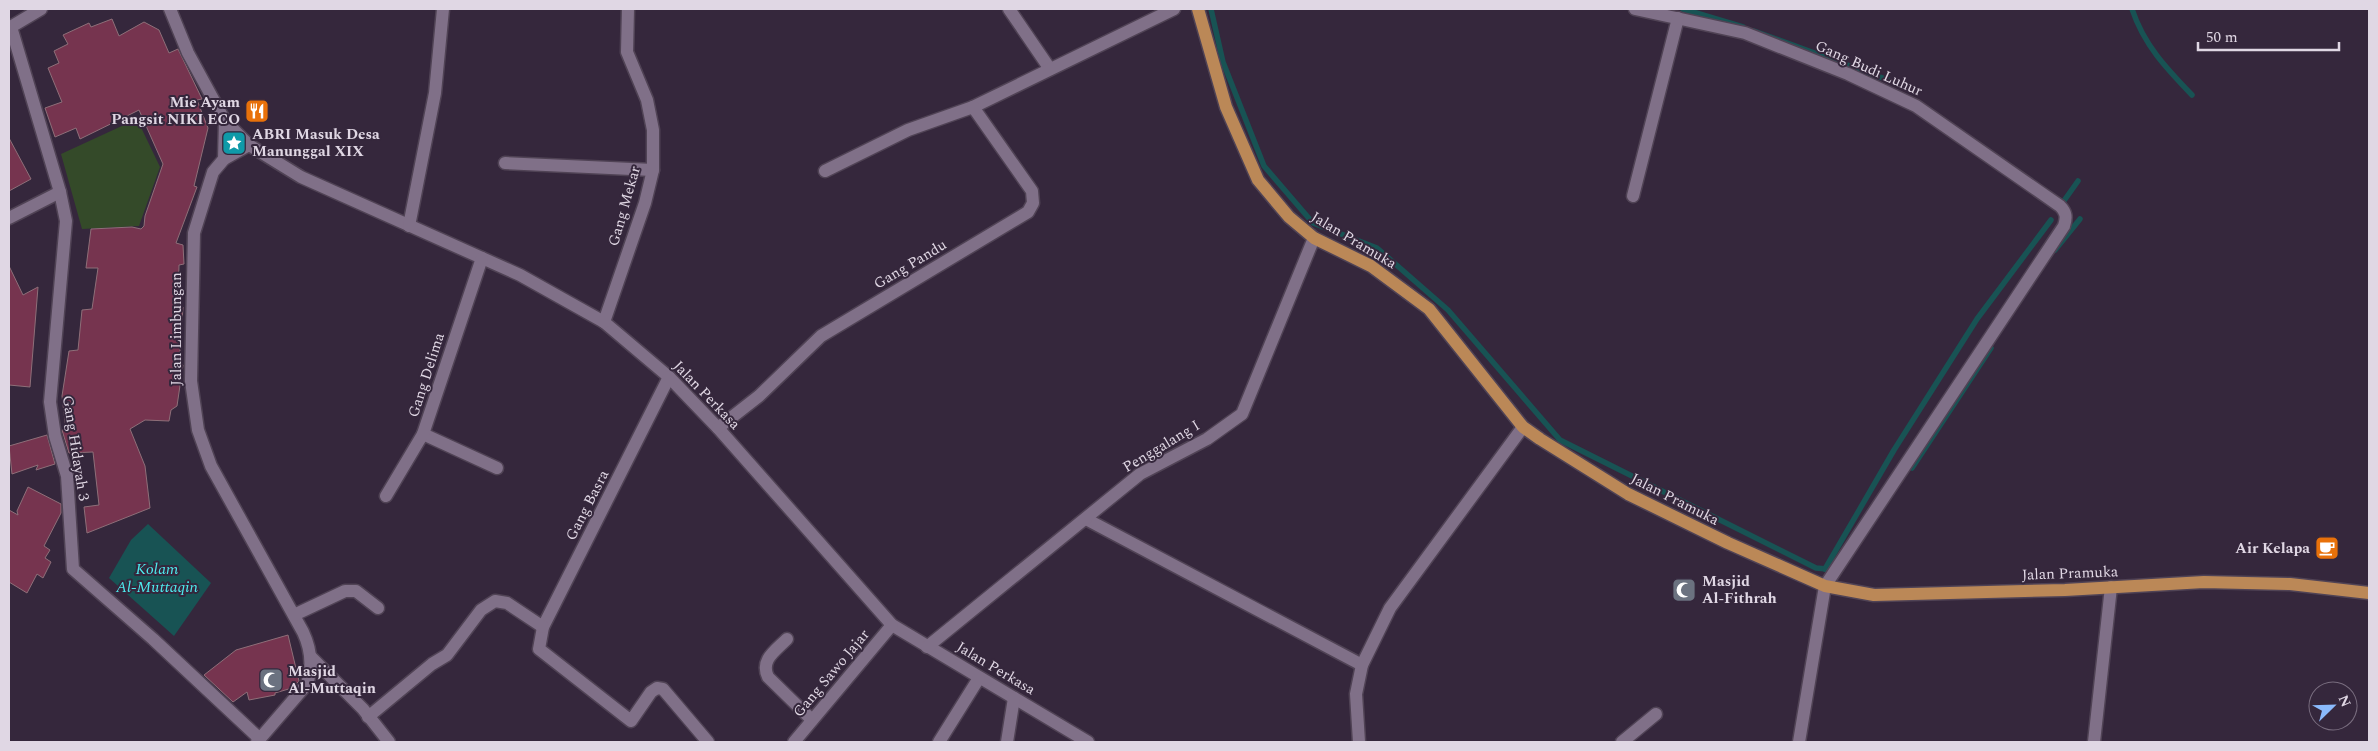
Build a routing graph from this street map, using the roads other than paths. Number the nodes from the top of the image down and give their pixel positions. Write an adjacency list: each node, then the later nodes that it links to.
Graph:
1 (39, 9): 10 (street)
2 (170, 9): 13 (street)
3 (443, 9): 22 (street)
4 (628, 9): 17 (street, Gang Mekar)
5 (1009, 9): 11 (street)
6 (1174, 9): 11 (street)
7 (1198, 9): 23 (main road, Jalan Pramuka)
8 (1635, 9): 9 (street, Gang Budi Luhur)
9 (1678, 18): 20 (street); 33 (street, Gang Budi Luhur)
10 (10, 28): 19 (street, Gang Hidayah 3)
11 (1050, 69): 12 (street)
12 (973, 107): 18 (street); 28 (street, Gang Pandu)
13 (225, 121): 14 (street, Jalan Perkasa); 15 (street)
14 (249, 145): 15 (street); 22 (street, Jalan Perkasa)
15 (224, 159): 37 (street, Jalan Limbungan)
16 (505, 163): 17 (street)
17 (653, 170): 25 (street, Gang Mekar)
18 (825, 171)
19 (60, 192): 21 (street); 49 (street, Gang Hidayah 3)
20 (1633, 196)
21 (9, 218)
22 (408, 226): 24 (street, Jalan Perkasa)
23 (1314, 238): 27 (main road, Jalan Pramuka); 32 (street, Penggalang I)
24 (482, 258): 25 (street, Jalan Perkasa); 29 (street, Gang Delima)
25 (604, 322): 26 (street, Jalan Perkasa)
26 (669, 377): 28 (street, Jalan Perkasa); 39 (street, Gang Basra)
27 (1523, 427): 33 (main road, Jalan Pramuka); 43 (street)
28 (718, 428): 38 (street, Jalan Perkasa)
29 (423, 434): 30 (street); 31 (street, Gang Delima)
30 (497, 468)
31 (386, 496)
32 (1086, 519): 41 (street, Penggalang I); 43 (street)
33 (1825, 586): 34 (main road, Jalan Pramuka); 58 (street)
34 (2111, 588): 35 (main road, Jalan Pramuka); 59 (street)
35 (2369, 593)
36 (378, 608): 37 (street)
37 (294, 615): 42 (street, Jalan Limbungan)
38 (892, 625): 41 (street, Jalan Perkasa); 48 (street, Gang Sawo Jajar)
39 (543, 627): 47 (street); 51 (street, Gang Basra)
40 (788, 640): 48 (street)
41 (927, 647): 44 (street, Jalan Perkasa)
42 (311, 657): 47 (street); 49 (street, Jalan Limbungan)
43 (1362, 665): 56 (street)
44 (979, 678): 45 (street, Jalan Perkasa); 53 (street)
45 (1014, 698): 54 (street); 55 (street, Jalan Perkasa)
46 (1656, 714): 57 (street)
47 (368, 717): 50 (street)
48 (812, 720): 52 (street, Gang Sawo Jajar)
49 (258, 741)
50 (389, 742)
51 (708, 742)
52 (794, 742)
53 (939, 742)
54 (1007, 742)
55 (1088, 742)
56 (1358, 742)
57 (1622, 742)
58 (1799, 742)
59 (2094, 742)

